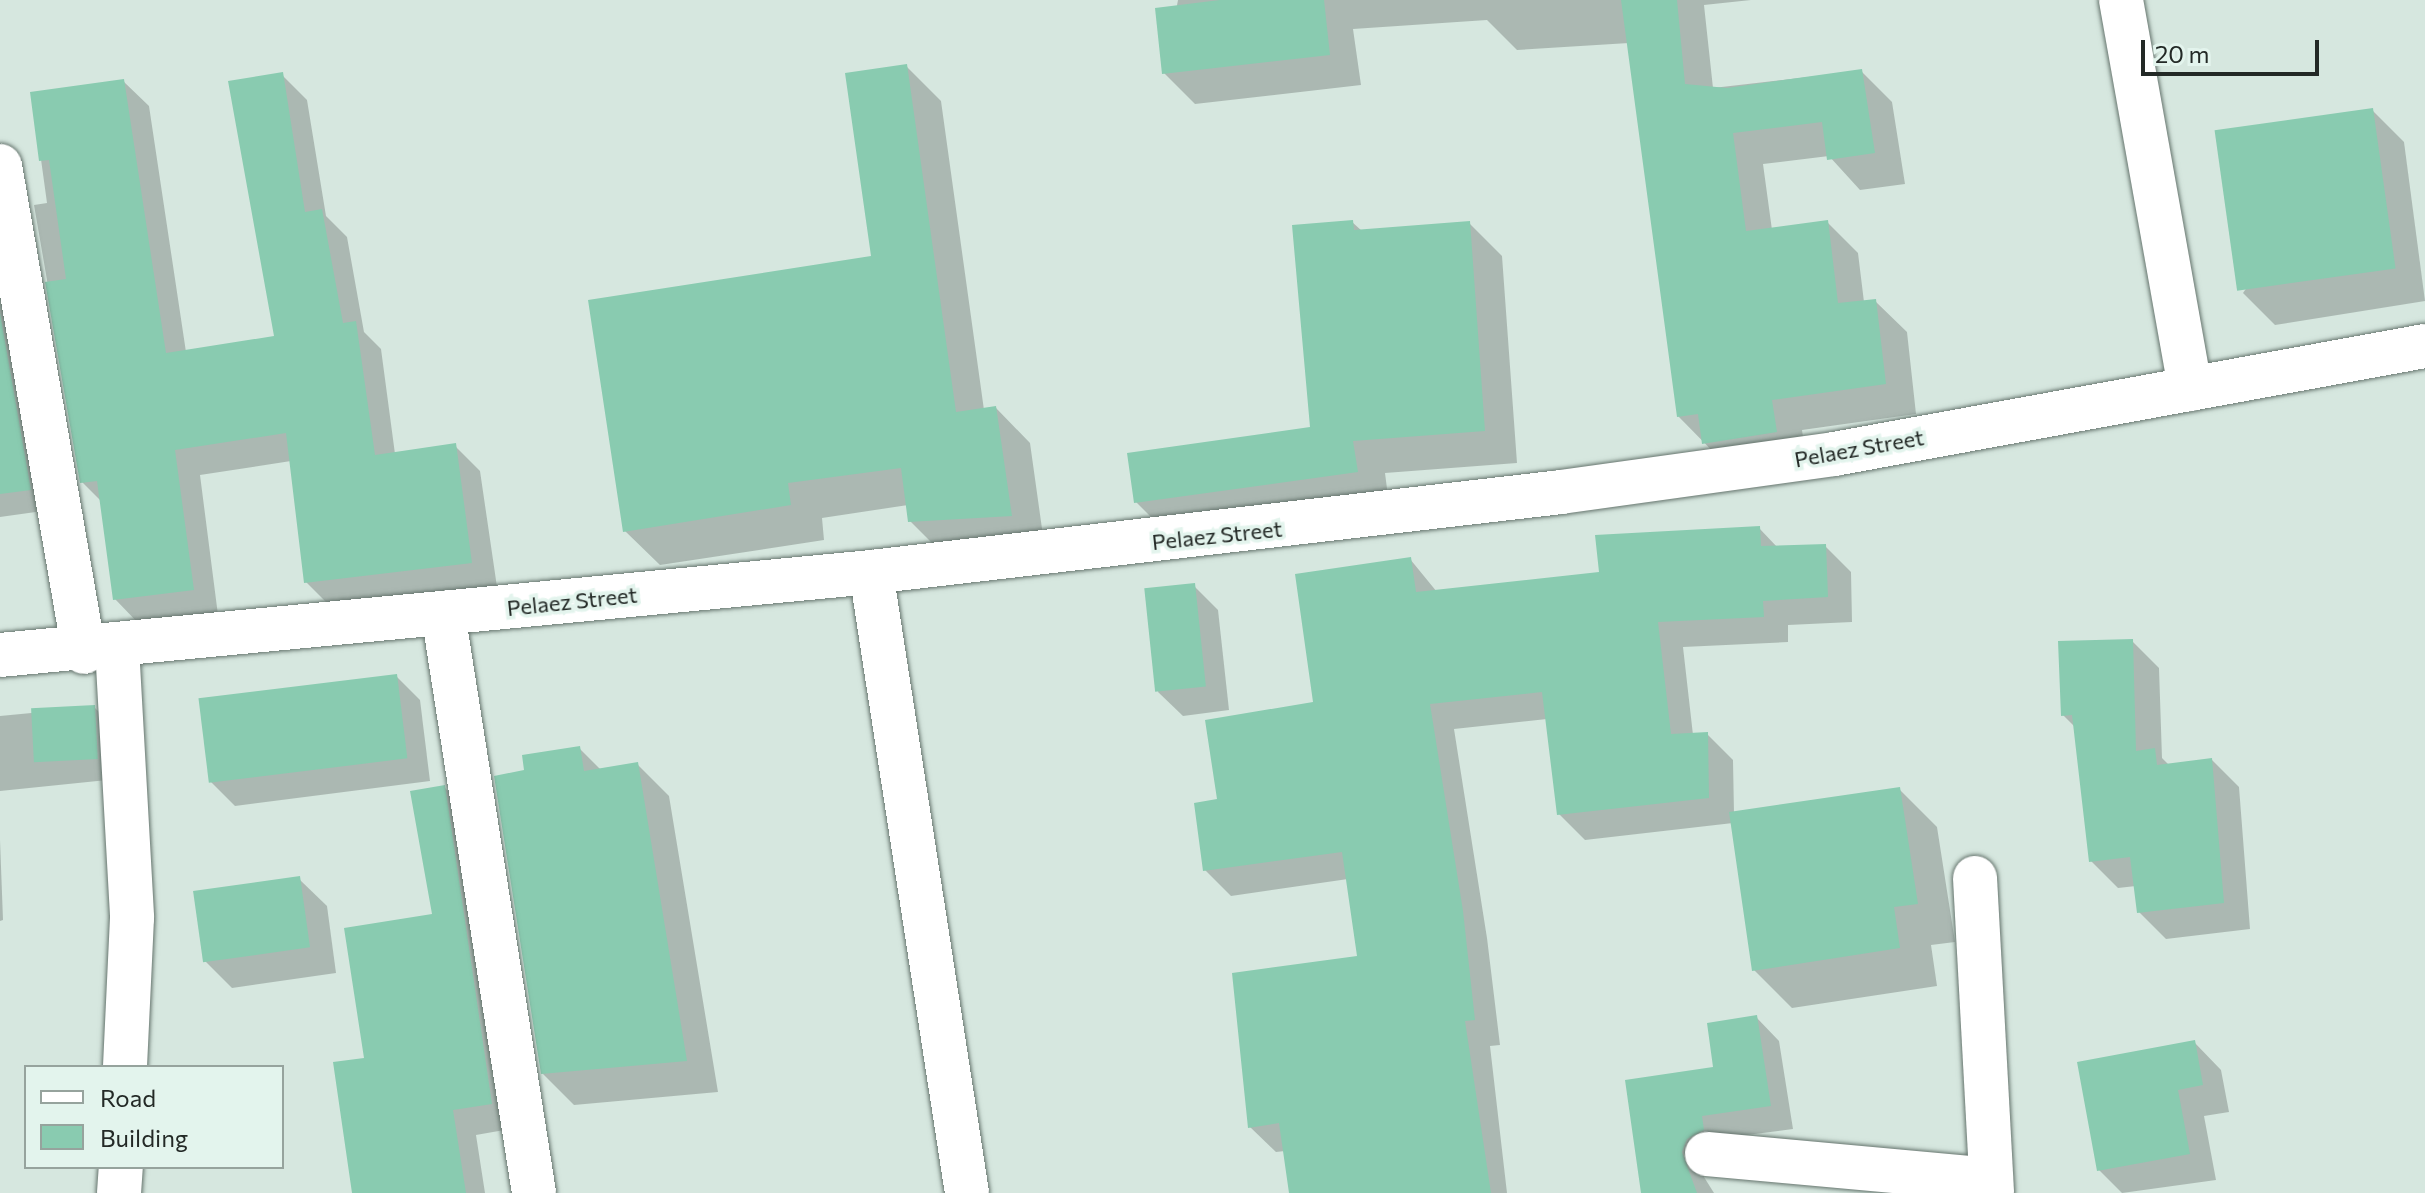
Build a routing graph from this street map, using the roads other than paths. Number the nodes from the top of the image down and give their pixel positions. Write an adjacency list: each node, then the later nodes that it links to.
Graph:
1 (2121, 0): 4 (street)
2 (0, 166): 7 (street)
3 (2425, 346): 4 (street, Pelaez Street)
4 (2190, 389): 5 (street, Pelaez Street)
5 (871, 572): 6 (street, Pelaez Street); 16 (street)
6 (443, 613): 7 (street, Pelaez Street); 15 (street)
7 (100, 650): 8 (street, Pelaez Street); 10 (street)
8 (0, 655)
9 (1975, 878): 13 (street)
10 (125, 1065)
11 (1707, 1154): 13 (street)
12 (121, 1169): 14 (street)
13 (1992, 1186)
14 (119, 1193)
15 (534, 1193)
16 (967, 1193)

